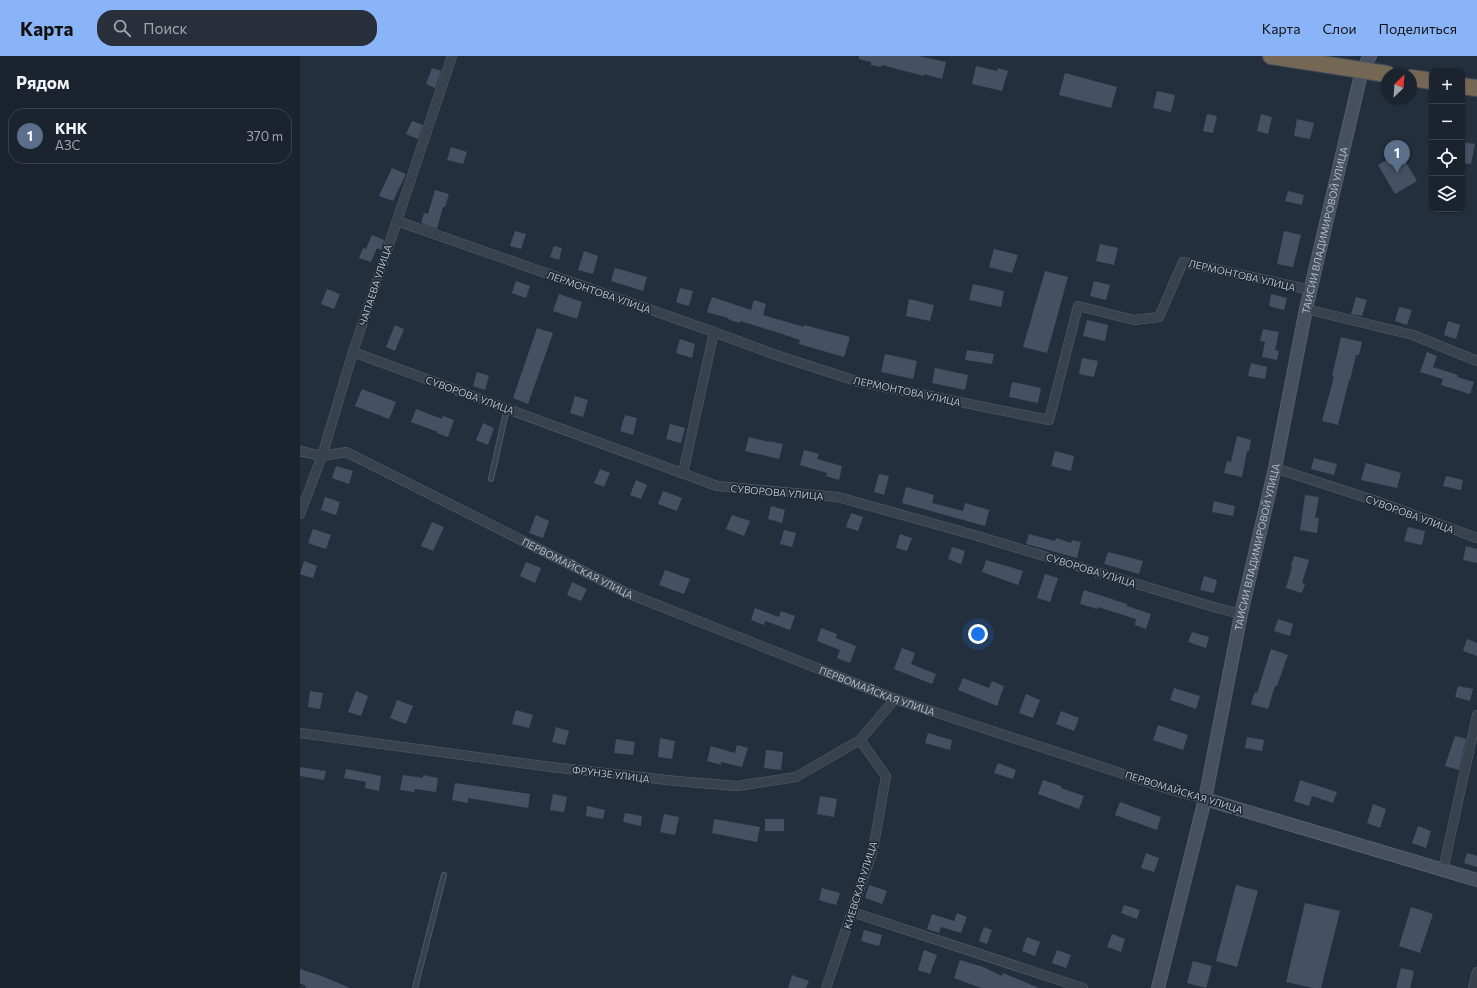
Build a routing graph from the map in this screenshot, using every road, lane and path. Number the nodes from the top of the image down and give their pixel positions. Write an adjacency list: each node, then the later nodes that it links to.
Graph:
1 (452, 56): 10 (street, ЧАПАЕВА УЛИЦА)
2 (1271, 56): 4 (highway)
3 (1370, 56): 4 (street)
4 (1362, 70): 5 (highway); 11 (street, ТАИСИИ ВЛАДИМИРОВОЙ УЛИЦА)
5 (1381, 73)
6 (1417, 79): 7 (highway)
7 (1429, 81)
8 (1465, 86): 9 (highway)
9 (1477, 88)
10 (397, 221): 13 (street, ЛЕРМОНТОВА УЛИЦА); 14 (street, ЧАПАЕВА УЛИЦА)
11 (1311, 290): 12 (street, ТАИСИИ ВЛАДИМИРОВОЙ УЛИЦА); 13 (street, ЛЕРМОНТОВА УЛИЦА)
12 (1306, 309): 15 (street); 19 (street, ТАИСИИ ВЛАДИМИРОВОЙ УЛИЦА)
13 (714, 332): 20 (street)
14 (353, 352): 16 (street, СУВОРОВА УЛИЦА); 18 (street, ЧАПАЕВА УЛИЦА)
15 (1477, 361)
16 (507, 408): 20 (street, СУВОРОВА УЛИЦА); 21 (lane)
17 (300, 451): 18 (street, ПЕРВОМАЙСКАЯ УЛИЦА)
18 (322, 456): 22 (street, ЧАПАЕВА УЛИЦА); 25 (street, ПЕРВОМАЙСКАЯ УЛИЦА)
19 (1275, 468): 23 (street, СУВОРОВА УЛИЦА); 24 (street, ТАИСИИ ВЛАДИМИРОВОЙ УЛИЦА)
20 (683, 473): 24 (street, СУВОРОВА УЛИЦА)
21 (491, 480)
22 (300, 514)
23 (1477, 538)
24 (1241, 614): 29 (street, ТАИСИИ ВЛАДИМИРОВОЙ УЛИЦА)
25 (895, 699): 28 (street, ФРУНЗЕ УЛИЦА); 29 (street, ПЕРВОМАЙСКАЯ УЛИЦА)
26 (1477, 715): 30 (street)
27 (300, 733): 28 (street, ФРУНЗЕ УЛИЦА)
28 (860, 740): 33 (street, КИЕВСКАЯ УЛИЦА)
29 (1205, 799): 30 (street, ПЕРВОМАЙСКАЯ УЛИЦА); 38 (street, ТАИСИИ ВЛАДИМИРОВОЙ УЛИЦА)
30 (1443, 870): 32 (street, ПЕРВОМАЙСКАЯ УЛИЦА)
31 (444, 875): 35 (lane)
32 (1477, 880)
33 (852, 912): 36 (street, КИЕВСКАЯ УЛИЦА); 37 (street)
34 (1477, 972): 39 (street)
35 (415, 988)
36 (826, 988)
37 (1083, 988)
38 (1158, 988)
39 (1473, 988)

